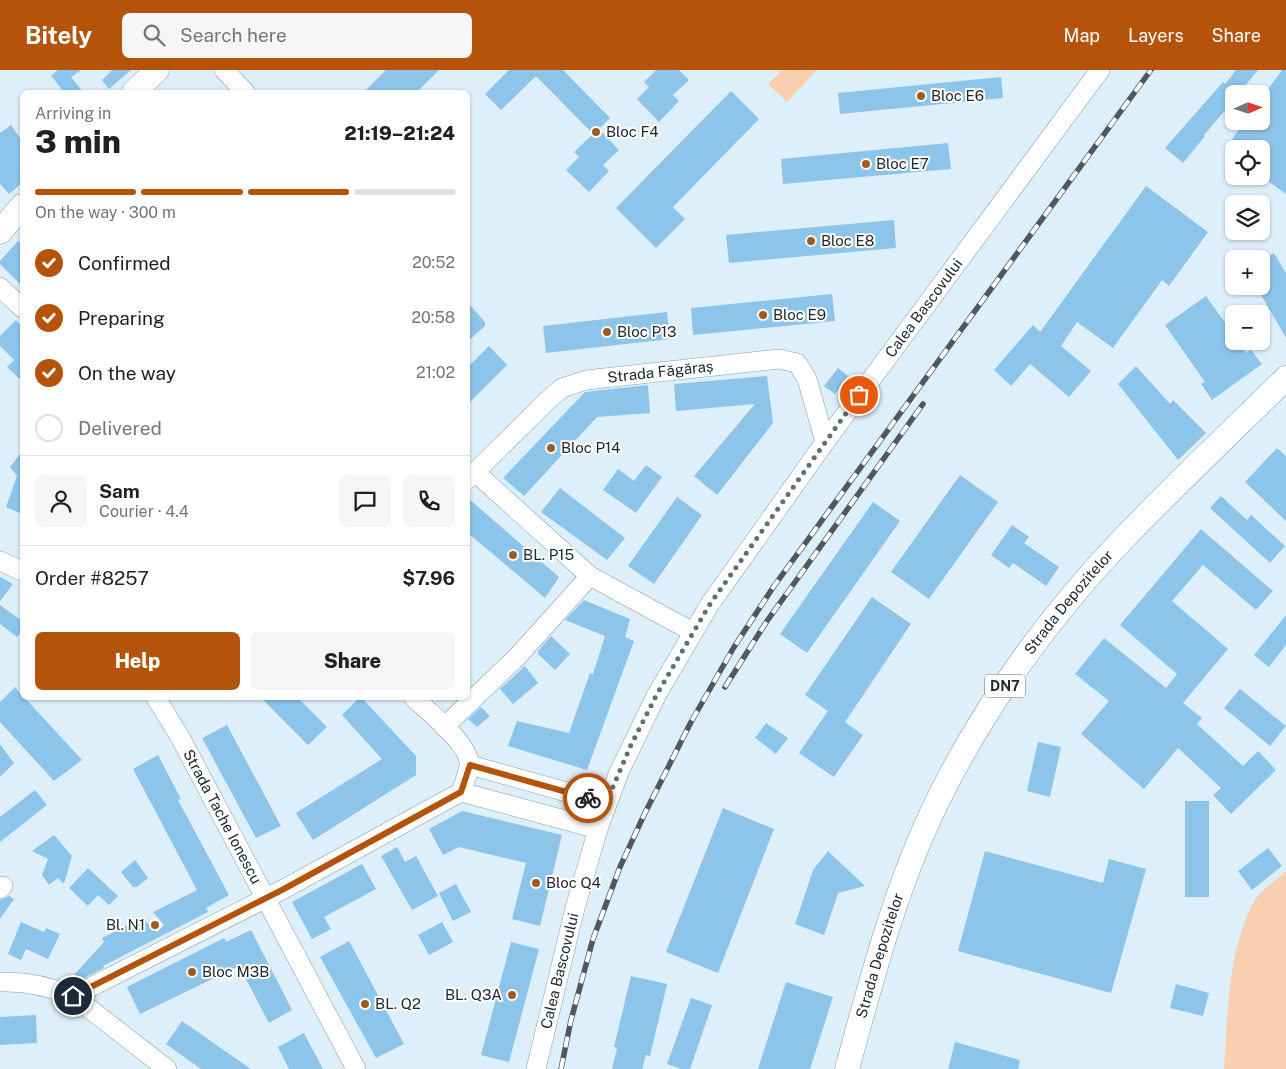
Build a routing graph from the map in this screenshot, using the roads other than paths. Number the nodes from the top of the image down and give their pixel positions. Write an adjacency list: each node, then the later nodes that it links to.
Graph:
1 (156, 70): 4 (main road)
2 (224, 70): 5 (street)
3 (1100, 70): 9 (street, Calea Bascovului)
4 (136, 90)
5 (243, 90)
6 (0, 286): 7 (street)
7 (20, 306)
8 (1286, 378): 28 (main road, Strada Depozitelor / DN7)
9 (824, 442): 10 (street, Strada Făgăraș); 14 (street, Calea Bascovului)
10 (471, 476): 13 (street, Strada Făgăraș)
11 (0, 561): 12 (street)
12 (20, 570)
13 (590, 576): 14 (street, Strada Făgăraș); 17 (street)
14 (693, 632): 20 (street, Calea Bascovului)
15 (157, 700): 22 (street, Strada Tache Ionescu)
16 (416, 700): 17 (street)
17 (444, 727): 18 (street)
18 (470, 765): 19 (street); 20 (street)
19 (461, 792): 21 (street); 22 (street)
20 (606, 803): 21 (street, Calea Bascovului)
21 (598, 829): 27 (street, Calea Bascovului)
22 (265, 899): 24 (street); 26 (street, Strada Tache Ionescu)
23 (0, 982): 24 (street)
24 (73, 996): 25 (street)
25 (168, 1069)
26 (356, 1069)
27 (536, 1069)
28 (846, 1069)

